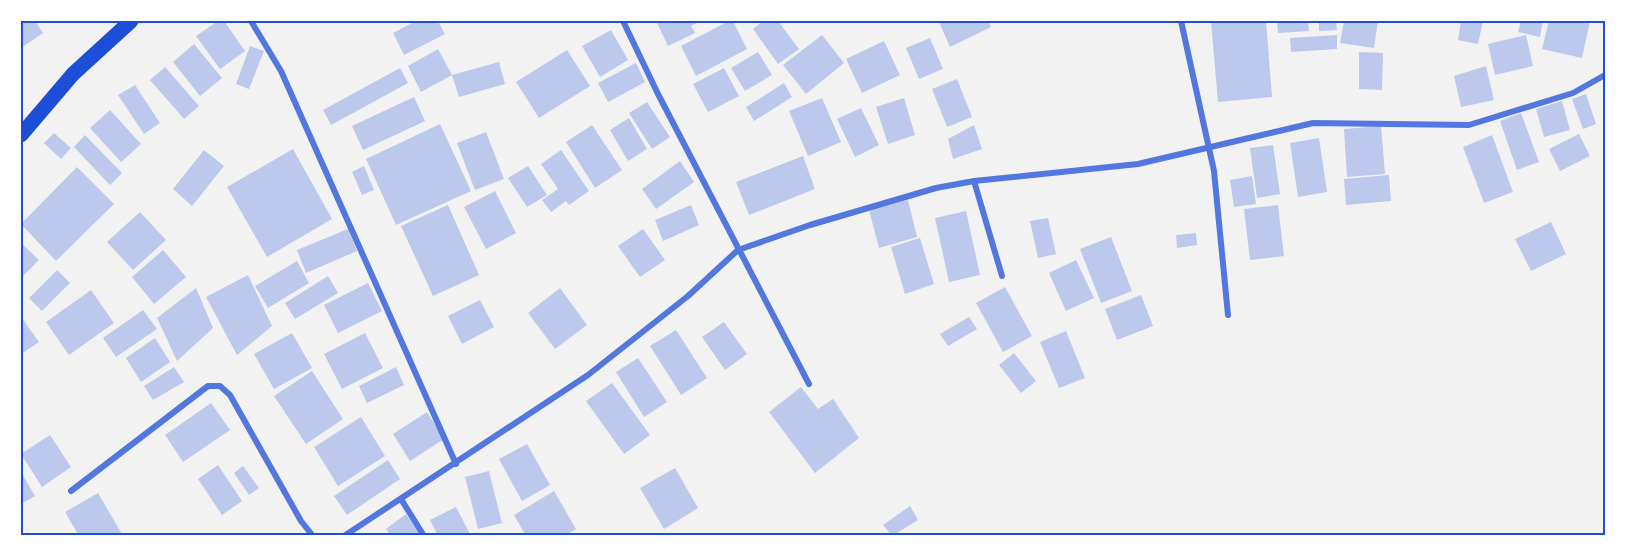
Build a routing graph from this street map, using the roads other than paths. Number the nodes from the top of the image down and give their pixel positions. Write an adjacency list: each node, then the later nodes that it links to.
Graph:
1 (131, 21): 6 (main road)
2 (251, 21): 13 (street)
3 (623, 21): 9 (street)
4 (1181, 21): 7 (street)
5 (1605, 75): 7 (street)
6 (21, 135)
7 (1207, 146): 8 (street); 11 (street)
8 (975, 181): 9 (street); 10 (street)
9 (738, 250): 12 (street); 13 (street)
10 (1002, 276)
11 (1228, 315)
12 (809, 384)
13 (456, 464): 15 (street)
14 (71, 491): 16 (street)
15 (401, 500): 17 (street); 18 (street)
16 (312, 536)
17 (344, 536)
18 (424, 536)

